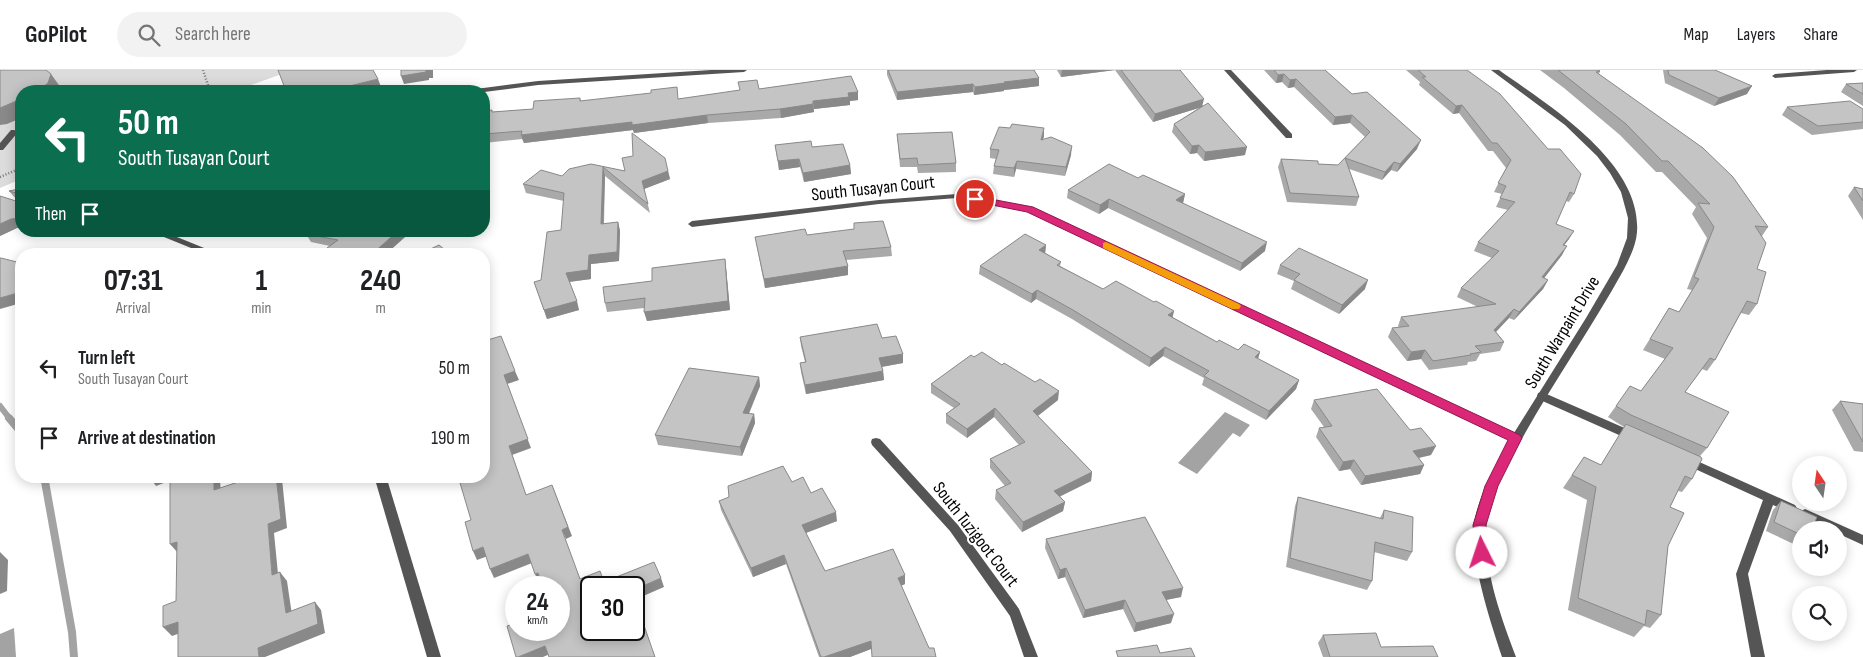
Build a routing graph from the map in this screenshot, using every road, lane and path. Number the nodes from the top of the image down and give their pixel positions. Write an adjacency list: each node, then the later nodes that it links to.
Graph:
1 (203, 70): 7 (path)
2 (744, 70): 8 (street)
3 (1227, 70): 10 (street)
4 (1494, 70): 17 (street, South Warpaint Drive)
5 (1854, 70): 6 (street)
6 (1775, 76)
7 (208, 85)
8 (490, 89)
9 (14, 132): 11 (street)
10 (1290, 136)
11 (0, 148)
12 (15, 171): 13 (path)
13 (0, 177)
14 (692, 224): 18 (street, South Tusayan Court)
15 (169, 237): 16 (street)
16 (199, 248)
17 (1542, 396): 18 (street, South Warpaint Drive); 19 (street)
18 (1516, 438): 27 (street, South Warpaint Drive)
19 (1642, 441)
20 (876, 442): 26 (street, South Tuzigoot Court)
21 (1679, 457): 23 (street)
22 (382, 483): 25 (street)
23 (1770, 498): 24 (street); 28 (street)
24 (1863, 540)
25 (434, 657)
26 (1031, 657)
27 (1509, 657)
28 (1758, 657)

